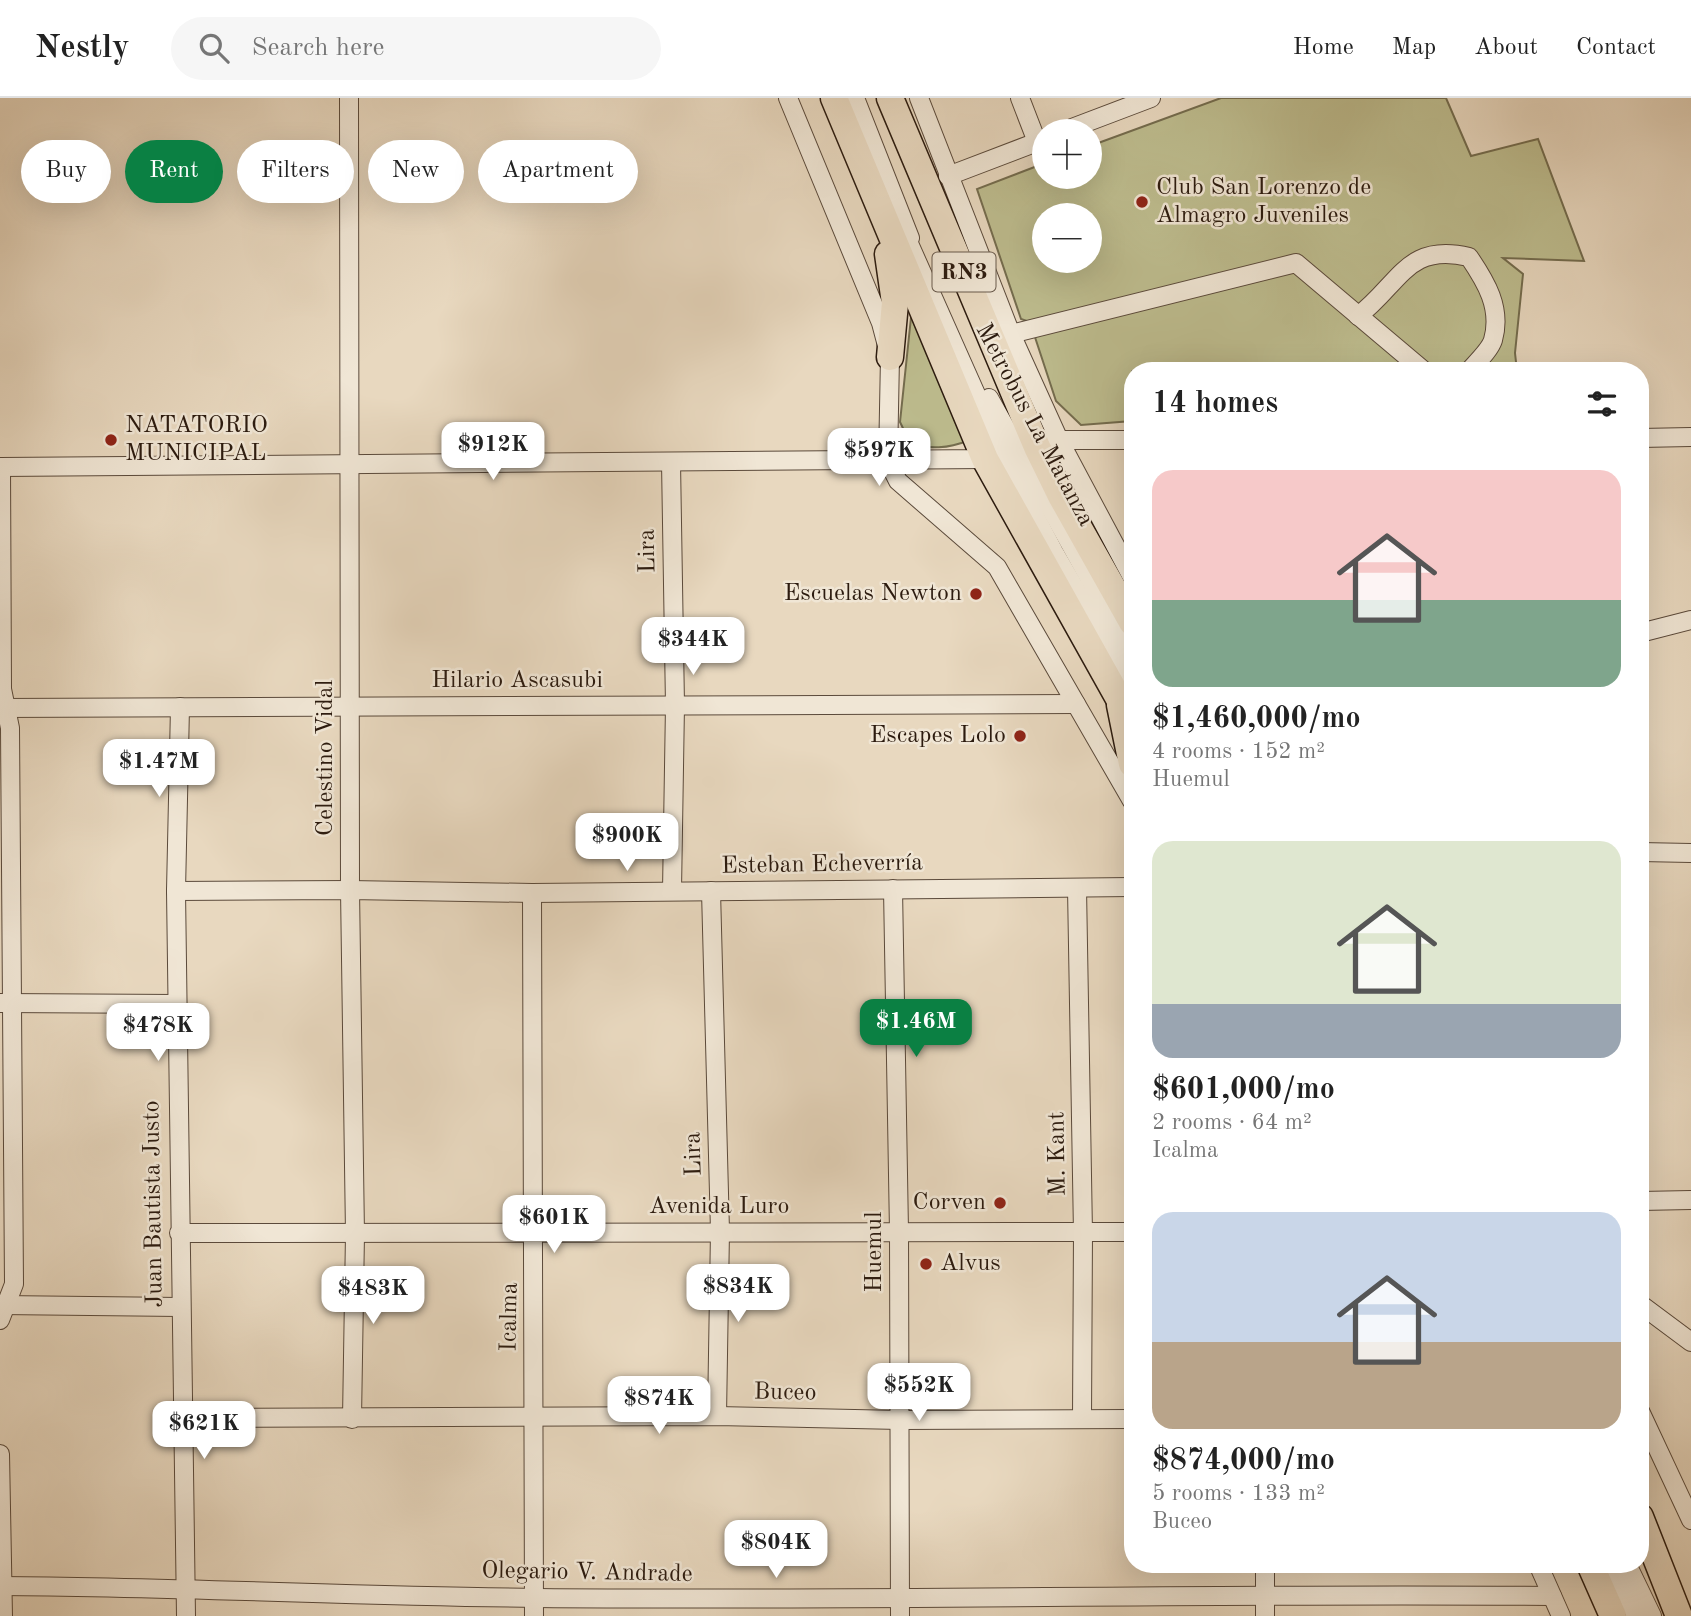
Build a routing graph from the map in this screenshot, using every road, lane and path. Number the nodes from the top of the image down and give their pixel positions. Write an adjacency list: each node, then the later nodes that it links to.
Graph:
1 (349, 98): 26 (street, Celestino Vidal)
2 (788, 98): 17 (street)
3 (834, 98): 13 (highway, RN3)
4 (846, 98): 23 (street, Metrobus La Matanza)
5 (855, 98): 23 (street, Metrobus La Matanza)
6 (890, 98): 23 (highway, RN3)
7 (919, 98): 14 (street)
8 (1020, 98): 11 (street)
9 (1151, 98): 10 (street)
10 (1096, 119)
11 (1032, 122)
12 (1032, 143): 14 (street)
13 (866, 175): 17 (highway); 23 (highway, RN3)
14 (948, 176): 16 (street)
15 (1358, 316): 16 (street); 18 (street); 19 (street)
16 (1011, 334): 23 (street)
17 (890, 357): 24 (street)
18 (1413, 362)
19 (1476, 362)
20 (1691, 437): 21 (street)
21 (1649, 438)
22 (1124, 441): 23 (street)
23 (1021, 451): 24 (street); 28 (street); 29 (highway, RN3); 32 (street, Metrobus La Matanza); 33 (highway, RN3); 34 (street, Metrobus La Matanza)
24 (888, 461): 25 (street); 35 (street)
25 (671, 462): 26 (street); 36 (street, Lira)
26 (351, 463): 27 (street); 37 (street, Celestino Vidal)
27 (0, 467): 39 (street)
28 (1124, 568)
29 (1124, 608)
30 (1691, 620): 31 (street)
31 (1649, 631)
32 (1124, 640)
33 (1124, 689)
34 (1124, 689)
35 (1076, 704): 36 (street, Hilario Ascasubi); 40 (street)
36 (675, 705): 37 (street, Hilario Ascasubi); 48 (street, Lira)
37 (352, 706): 38 (street, Hilario Ascasubi); 46 (street, Celestino Vidal)
38 (180, 707): 39 (street, Hilario Ascasubi); 47 (street, Juan Bautista Justo)
39 (2, 708): 51 (street)
40 (1124, 787)
41 (1649, 852): 42 (street)
42 (1691, 853)
43 (1124, 887): 44 (street, Esteban Echeverría)
44 (1077, 888): 45 (street, Esteban Echeverría); 60 (street, M. Kant)
45 (893, 889): 49 (street, Esteban Echeverría); 56 (street, Huemul)
46 (350, 890): 47 (street, Esteban Echeverría); 50 (street, Esteban Echeverría); 61 (street, Celestino Vidal)
47 (176, 891): 52 (street, Juan Bautista Justo)
48 (673, 891): 49 (street, Esteban Echeverría); 50 (street, Esteban Echeverría)
49 (711, 891): 55 (street, Lira)
50 (532, 893): 59 (street, Icalma)
51 (5, 1003): 52 (street); 63 (street)
52 (177, 1004): 58 (street, Juan Bautista Justo)
53 (1691, 1200): 54 (street)
54 (1649, 1201)
55 (720, 1231): 56 (street, Avenida Luro); 59 (street, Avenida Luro); 66 (street, Lira)
56 (899, 1231): 60 (street, Avenida Luro); 72 (street, Huemul)
57 (1124, 1232): 60 (street, Avenida Luro)
58 (179, 1233): 61 (street, Avenida Luro); 62 (street, Juan Bautista Justo)
59 (535, 1233): 61 (street, Avenida Luro); 68 (street, Icalma)
60 (1083, 1233): 70 (street, M. Kant)
61 (355, 1234): 69 (street, Celestino Vidal)
62 (180, 1307): 63 (street); 67 (street, Juan Bautista Justo)
63 (2, 1310)
64 (1649, 1311): 65 (street)
65 (1691, 1342)
66 (717, 1416): 68 (street, Buceo); 72 (street, Buceo)
67 (185, 1418): 69 (street, Buceo); 83 (street, Juan Bautista Justo)
68 (533, 1418): 69 (street, Buceo); 86 (street, Icalma)
69 (352, 1419)
70 (1083, 1419): 71 (street, Buceo); 72 (street, Buceo)
71 (1124, 1419)
72 (900, 1420): 87 (street, Huemul)
73 (1649, 1430): 75 (street)
74 (0, 1454): 82 (street)
75 (1691, 1520)
76 (1649, 1540): 95 (highway)
77 (1265, 1573): 84 (street)
78 (1542, 1573): 85 (street)
79 (1594, 1573): 92 (highway)
80 (1616, 1573): 93 (street)
81 (1631, 1573): 94 (street)
82 (1, 1586): 83 (street, Olegario V. Andrade); 88 (street)
83 (186, 1588): 86 (street, Olegario V. Andrade); 89 (street, Juan Bautista Justo)
84 (1265, 1594): 85 (street, Olegario V. Andrade); 87 (street, Olegario V. Andrade); 90 (street)
85 (1552, 1595): 91 (street)
86 (534, 1607): 87 (street, Olegario V. Andrade)
87 (900, 1608)
88 (3, 1616)
89 (186, 1616)
90 (1265, 1616)
91 (1561, 1616)
92 (1613, 1616)
93 (1636, 1616)
94 (1652, 1616)
95 (1679, 1616)

